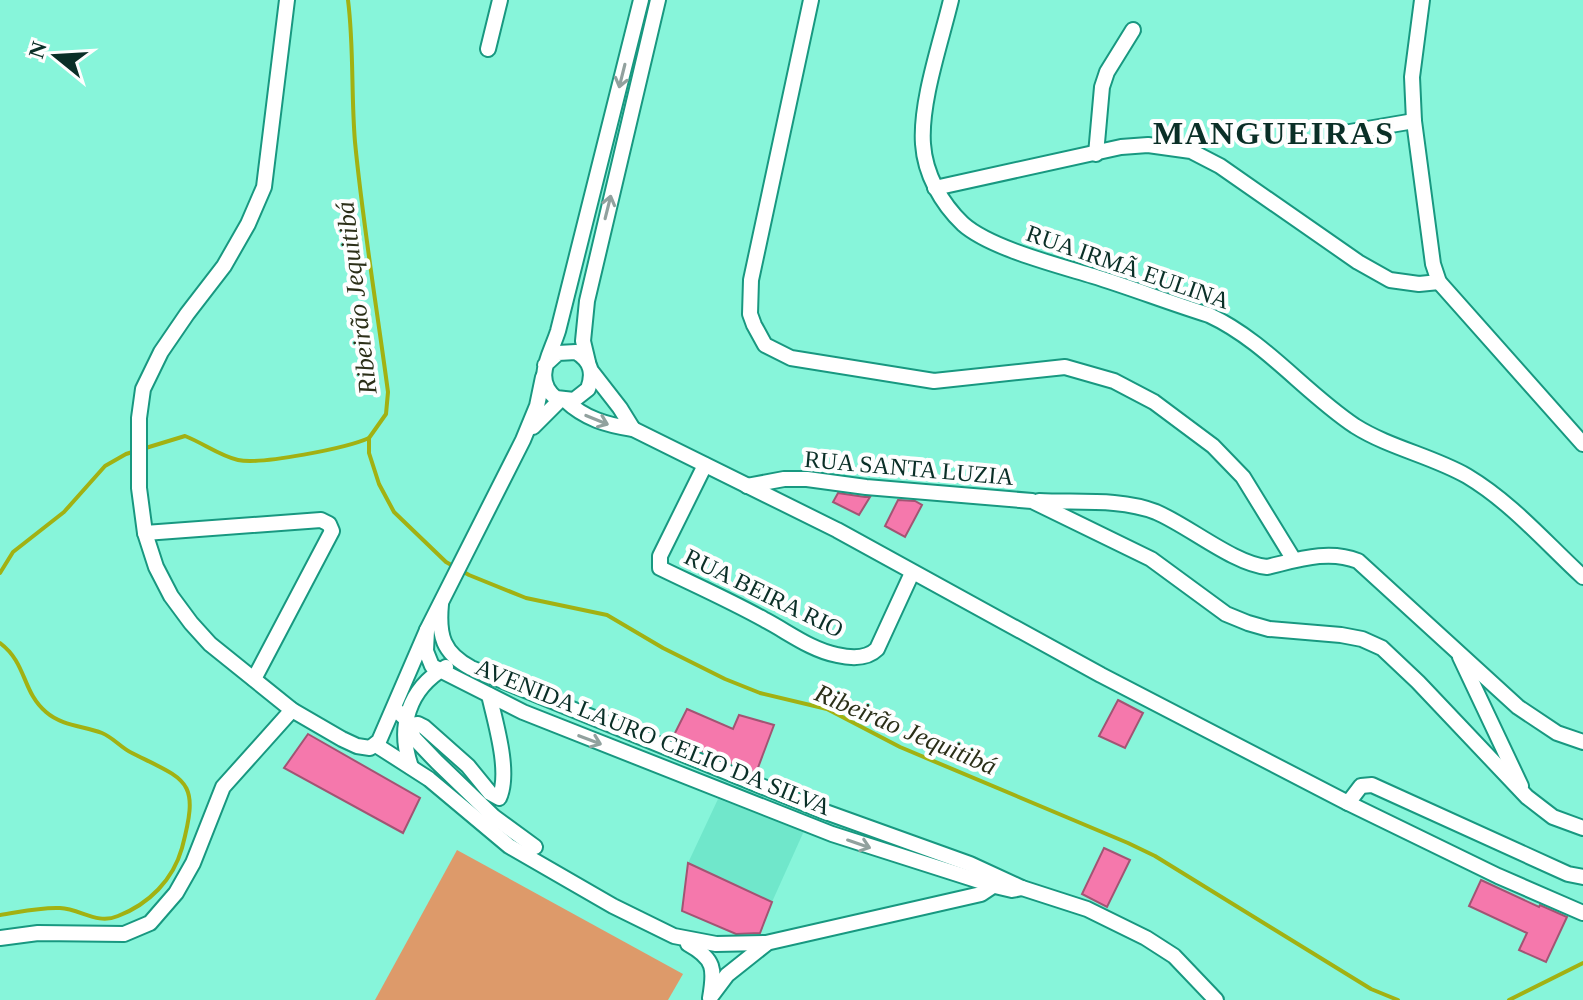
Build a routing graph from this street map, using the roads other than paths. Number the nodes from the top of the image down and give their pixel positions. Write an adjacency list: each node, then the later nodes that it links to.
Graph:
1 (287, 0): 24 (street)
2 (500, 0): 9 (street)
3 (641, 0): 16 (street, one-way to 16)
4 (658, 0): 15 (street, one-way to 4)
5 (811, 0): 25 (street)
6 (951, 0): 13 (street)
7 (1422, 0): 10 (street)
8 (1133, 30): 12 (street)
9 (488, 49)
10 (1414, 121): 11 (street); 14 (street)
11 (1344, 133)
12 (1096, 154): 13 (street); 14 (street)
13 (935, 188): 27 (street, RUA IRMÃ EULINA)
14 (1439, 282): 20 (street)
15 (590, 368): 16 (street); 17 (street); 18 (street)
16 (544, 371): 17 (street); 19 (street)
17 (563, 400): 18 (street, one-way to 18); 19 (street)
18 (633, 429): 21 (street)
19 (523, 440): 28 (street)
20 (1583, 444)
21 (705, 465): 22 (street); 26 (street, RUA BEIRA RIO)
22 (747, 486): 23 (street, RUA SANTA LUZIA); 26 (street)
23 (1032, 501): 25 (street); 46 (street, RUA SANTA LUZIA)
24 (145, 533): 33 (street); 33 (street)
25 (1294, 560): 30 (street)
26 (912, 573): 47 (street)
27 (1583, 577)
28 (444, 595): 29 (street); 31 (street, AVENIDA LAURO CELIO DA SILVA)
29 (427, 630): 32 (street, AVENIDA LAURO CELIO DA SILVA); 37 (street)
30 (1456, 649): 40 (street); 46 (street)
31 (457, 661): 32 (street); 35 (street, AVENIDA LAURO CELIO DA SILVA)
32 (439, 671): 34 (street, AVENIDA LAURO CELIO DA SILVA); 37 (street)
33 (254, 679): 36 (street)
34 (489, 695): 37 (street); 38 (street, AVENIDA LAURO CELIO DA SILVA)
35 (556, 704): 38 (street); 39 (street, AVENIDA LAURO CELIO DA SILVA)
36 (292, 710): 41 (street); 58 (street)
37 (403, 717): 41 (street); 44 (street); 51 (street)
38 (549, 723): 42 (street, AVENIDA LAURO CELIO DA SILVA, one-way to 42)
39 (632, 734): 42 (street); 43 (street, AVENIDA LAURO CELIO DA SILVA)
40 (1583, 742)
41 (376, 745): 44 (street)
42 (625, 753): 45 (street, AVENIDA LAURO CELIO DA SILVA)
43 (702, 762): 45 (street); 48 (street, AVENIDA LAURO CELIO DA SILVA)
44 (411, 767): 57 (street)
45 (695, 780): 50 (street, AVENIDA LAURO CELIO DA SILVA)
46 (1527, 797): 49 (street, RUA SANTA LUZIA)
47 (1348, 803): 54 (street); 56 (street)
48 (838, 817): 50 (street); 52 (street, AVENIDA LAURO CELIO DA SILVA)
49 (1583, 828)
50 (832, 834): 53 (street, AVENIDA LAURO CELIO DA SILVA, one-way to 53)
51 (535, 847)
52 (935, 851): 53 (street); 55 (street, AVENIDA LAURO CELIO DA SILVA)
53 (930, 867): 55 (street, AVENIDA LAURO CELIO DA SILVA)
54 (1583, 877)
55 (998, 881): 59 (street); 61 (street, AVENIDA LAURO CELIO DA SILVA)
56 (1583, 913)
57 (674, 936): 59 (street); 60 (street)
58 (0, 938)
59 (766, 943): 60 (street)
60 (709, 999)
61 (1216, 1000)

